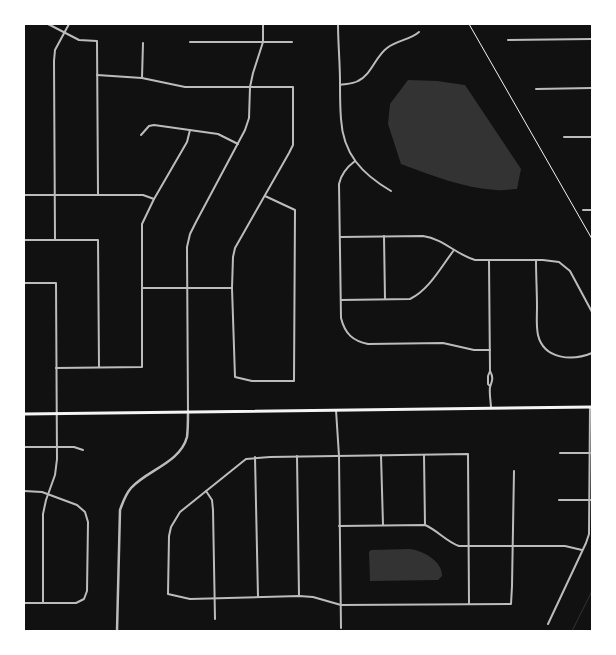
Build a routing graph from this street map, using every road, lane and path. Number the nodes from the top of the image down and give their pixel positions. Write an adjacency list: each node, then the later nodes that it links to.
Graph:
1 (48, 24): 6 (street)
2 (69, 24): 6 (street)
3 (263, 24): 11 (street)
4 (338, 24): 16 (street)
5 (469, 24): 37 (path)
6 (64, 32): 14 (street); 29 (street)
7 (419, 32): 16 (street)
8 (592, 39): 9 (street)
9 (508, 40)
10 (190, 42): 11 (street)
11 (263, 42): 12 (street); 17 (street)
12 (292, 42)
13 (143, 43): 15 (street)
14 (97, 75): 15 (street); 27 (street)
15 (142, 78): 17 (street)
16 (340, 85): 25 (street)
17 (250, 87): 24 (street); 30 (street)
18 (592, 88): 19 (street)
19 (536, 89)
20 (190, 130): 21 (street); 24 (street); 31 (street)
21 (141, 135)
22 (592, 136): 23 (street)
23 (564, 137)
24 (238, 144): 43 (street)
25 (355, 160): 26 (street); 35 (street)
26 (391, 191)
27 (98, 194): 29 (street); 31 (street)
28 (24, 195): 29 (street)
29 (55, 195): 36 (street)
30 (265, 196): 45 (street); 45 (street)
31 (154, 200): 44 (street)
32 (583, 210): 33 (street)
33 (592, 210)
34 (384, 236): 35 (street); 39 (street); 46 (street)
35 (340, 237): 47 (street)
36 (55, 239): 38 (street); 51 (street)
37 (592, 239)
38 (24, 240)
39 (454, 250): 41 (street); 46 (street)
40 (536, 260): 41 (street); 48 (street); 50 (street)
41 (490, 261): 49 (street)
42 (24, 283): 52 (street)
43 (187, 287): 44 (street); 45 (street); 58 (street)
44 (142, 288): 51 (street)
45 (232, 288)
46 (385, 299): 47 (street)
47 (340, 300): 49 (street)
48 (592, 312)
49 (490, 350): 53 (street)
50 (592, 353)
51 (99, 367): 52 (street)
52 (56, 368): 59 (street)
53 (490, 371): 54 (street); 54 (street)
54 (490, 387): 56 (street)
55 (591, 408): 56 (main road); 65 (street)
56 (491, 409): 57 (main road)
57 (336, 410): 58 (main road); 69 (street)
58 (188, 412): 59 (main road); 93 (street)
59 (57, 413): 60 (main road); 62 (street)
60 (24, 414)
61 (24, 447): 62 (street)
62 (57, 447): 63 (street); 74 (street)
63 (83, 450)
64 (560, 453): 65 (street)
65 (590, 453): 76 (street)
66 (381, 455): 67 (street); 69 (street); 79 (street)
67 (424, 455): 77 (street); 80 (street)
68 (296, 456): 69 (street); 70 (street); 83 (street)
69 (339, 456): 78 (street)
70 (255, 457): 73 (street); 84 (street)
71 (514, 471): 81 (street)
72 (24, 491): 74 (street)
73 (206, 491): 85 (street); 85 (street)
74 (48, 494): 87 (street); 87 (street)
75 (559, 500): 76 (street)
76 (591, 500): 82 (street)
77 (425, 525): 79 (street); 80 (street)
78 (339, 526): 79 (street); 89 (street)
79 (383, 526)
80 (469, 546): 81 (street); 88 (street)
81 (513, 546): 82 (street); 88 (street)
82 (582, 550): 91 (street)
83 (299, 596): 84 (street); 89 (street)
84 (258, 597): 85 (street)
85 (215, 598): 90 (street)
86 (24, 603): 87 (street)
87 (43, 603)
88 (469, 604): 89 (street)
89 (341, 606): 92 (street)
90 (215, 619)
91 (548, 624)
92 (341, 628)
93 (117, 631)

